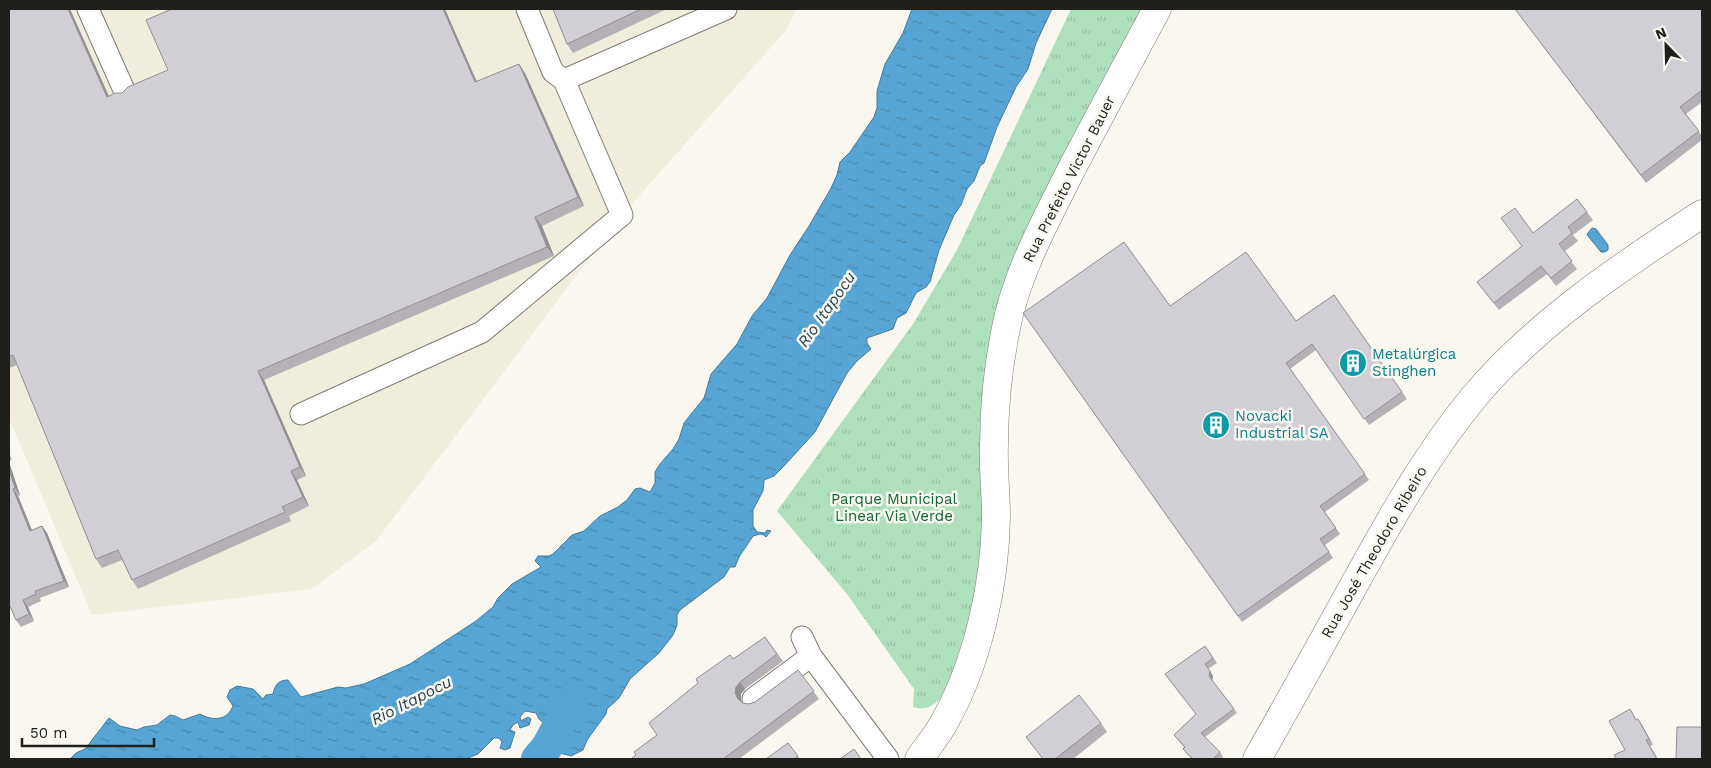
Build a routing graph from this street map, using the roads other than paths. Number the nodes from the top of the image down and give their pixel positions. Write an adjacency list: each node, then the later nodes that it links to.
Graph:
1 (88, 9): 6 (street)
2 (526, 9): 5 (street)
3 (726, 9): 5 (street)
4 (1157, 9): 12 (main road, Rua Prefeito Victor Bauer)
5 (564, 80): 8 (street)
6 (124, 90)
7 (1702, 214): 14 (main road, Rua José Theodoro Ribeiro)
8 (301, 414)
9 (802, 637): 10 (street)
10 (811, 656): 11 (street); 13 (street)
11 (753, 699)
12 (929, 754)
13 (888, 759)
14 (1257, 759)

